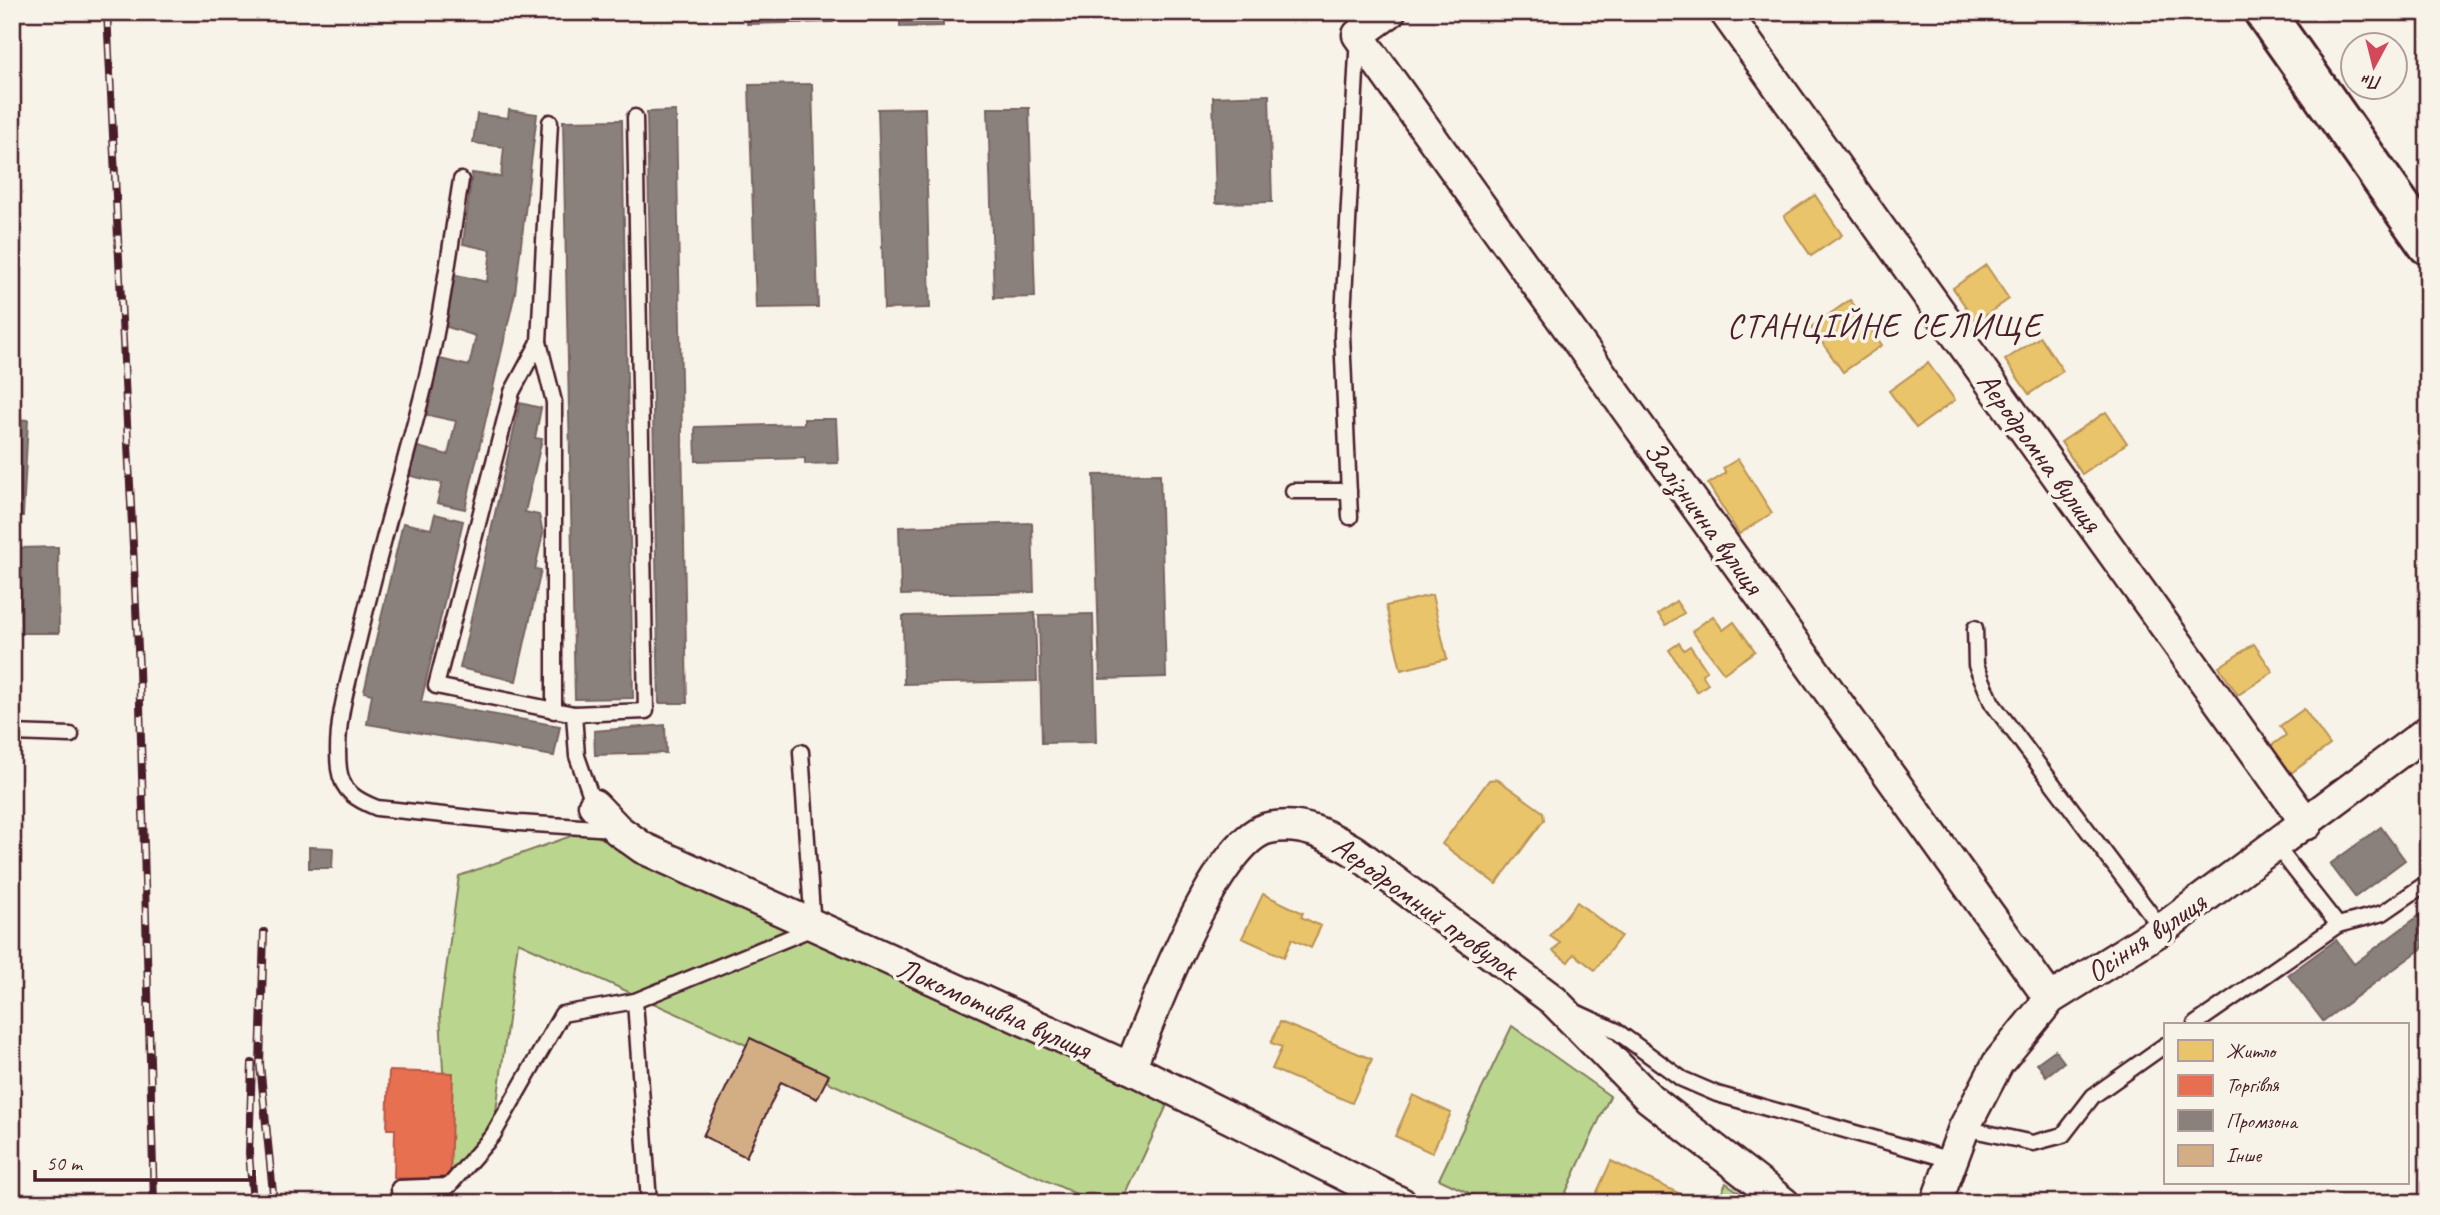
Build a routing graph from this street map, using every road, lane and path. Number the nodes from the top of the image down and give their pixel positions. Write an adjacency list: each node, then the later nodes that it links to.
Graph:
1 (1390, 12): 4 (street)
2 (1725, 12): 21 (street, Аеродромна вулиця)
3 (2264, 12): 8 (main road)
4 (1360, 24): 11 (lane); 28 (street, Залізнична вулиця)
5 (635, 117): 15 (lane)
6 (550, 122): 9 (lane)
7 (461, 180): 22 (lane)
8 (2428, 245)
9 (539, 342): 14 (lane); 14 (lane)
10 (1293, 491): 11 (lane)
11 (1349, 491): 12 (lane)
12 (1350, 517)
13 (1975, 628): 27 (lane)
14 (554, 711): 15 (lane)
15 (574, 714): 20 (lane)
16 (2428, 731): 21 (street, Осіння вулиця)
17 (12, 733): 18 (lane)
18 (71, 735)
19 (801, 752): 26 (lane)
20 (594, 805): 22 (street, Локомотивна вулиця)
21 (2307, 824): 23 (street, Осіння вулиця)
22 (618, 830): 26 (street, Локомотивна вулиця)
23 (2276, 846): 25 (lane); 27 (street, Осіння вулиця)
24 (2428, 882): 25 (lane)
25 (2338, 925): 31 (lane)
26 (813, 928): 30 (lane); 33 (street, Локомотивна вулиця)
27 (2162, 929): 28 (street, Осіння вулиця)
28 (2050, 999): 34 (street, Осіння вулиця)
29 (1553, 1000): 33 (street, Аеродромний провулок); 35 (lane); 39 (street, Аеродромний провулок)
30 (635, 1001): 36 (lane); 37 (lane)
31 (2196, 1023)
32 (2164, 1046): 34 (lane)
33 (1130, 1068): 38 (street, Локомотивна вулиця)
34 (1964, 1128): 35 (street, Осіння вулиця)
35 (1951, 1160): 40 (street, Осіння вулиця)
36 (400, 1203)
37 (649, 1203)
38 (1401, 1203)
39 (1784, 1203)
40 (1936, 1203)

